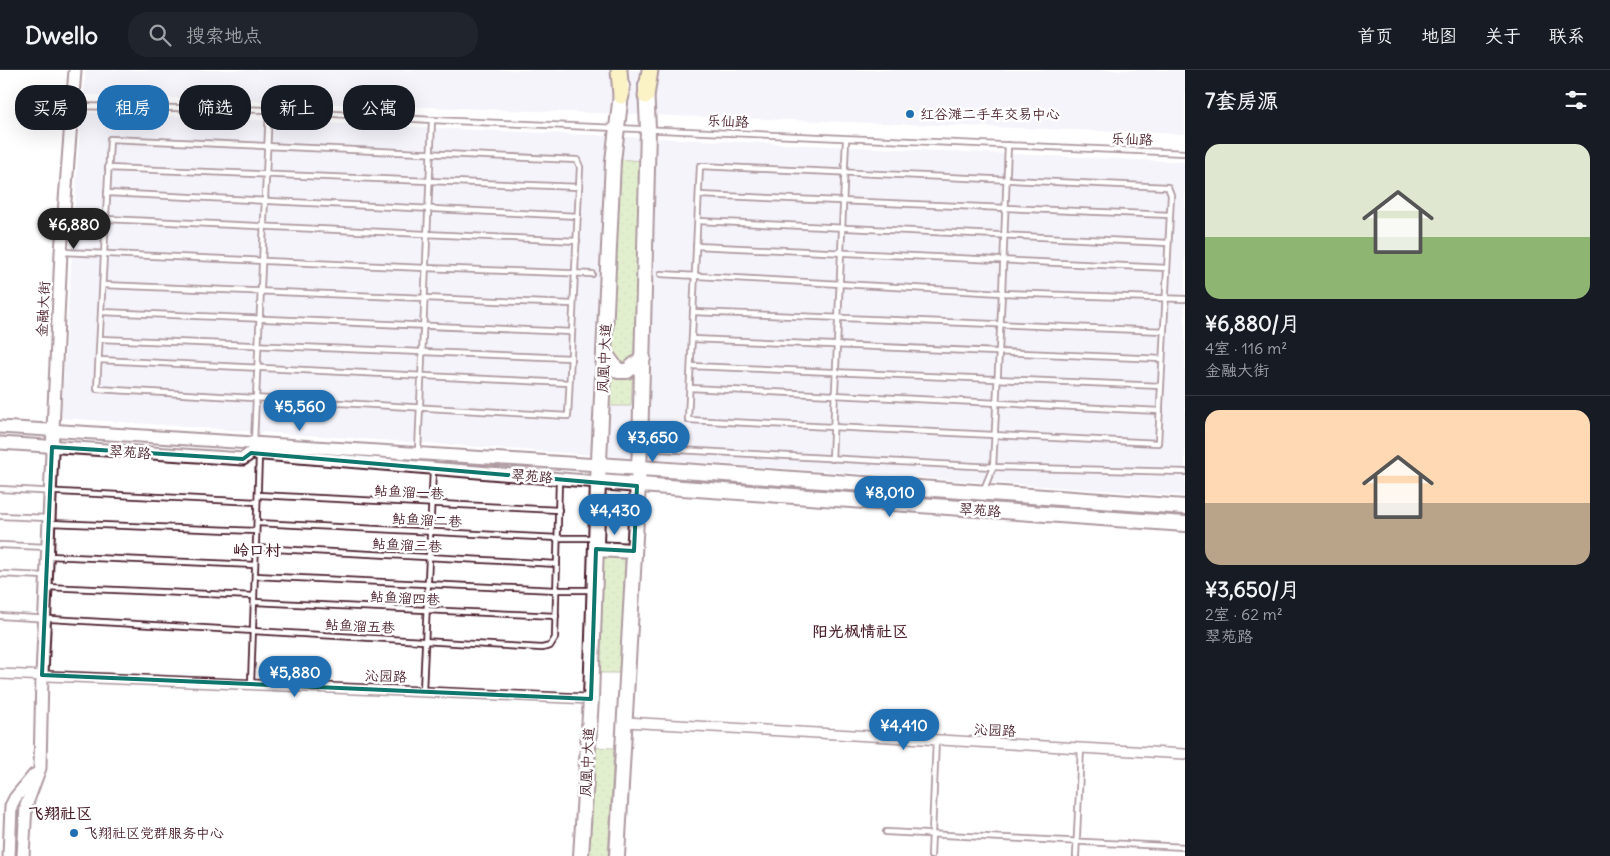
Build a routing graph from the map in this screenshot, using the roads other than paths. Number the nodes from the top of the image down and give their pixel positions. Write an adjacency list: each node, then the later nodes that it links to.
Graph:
1 (75, 70): 6 (street, 金融大街)
2 (619, 70): 7 (highway)
3 (624, 70): 7 (main road, 凤凰中大道)
4 (645, 70): 8 (main road)
5 (650, 70): 8 (highway)
6 (74, 85)
7 (621, 96): 13 (main road, 凤凰中大道)
8 (646, 96): 14 (main road)
9 (87, 106): 10 (lane, 乐仙路)
10 (261, 110)
11 (333, 114): 12 (lane, 乐仙路)
12 (432, 120): 13 (lane, 乐仙路); 20 (lane)
13 (617, 127): 14 (lane, 乐仙路); 77 (main road, 凤凰中大道)
14 (648, 129): 17 (lane, 乐仙路); 80 (main road)
15 (71, 130): 45 (street, 金融大街)
16 (269, 130): 19 (lane)
17 (846, 139): 18 (lane, 乐仙路); 23 (lane)
18 (1008, 145): 21 (lane, 乐仙路); 25 (lane)
19 (268, 146): 20 (lane); 22 (lane); 24 (lane)
20 (431, 153): 26 (lane); 27 (lane)
21 (1185, 153)
22 (108, 168): 24 (lane); 28 (lane)
23 (844, 172): 25 (lane); 29 (lane); 31 (lane)
24 (266, 175): 26 (lane); 30 (lane)
25 (1006, 180): 33 (lane); 34 (lane)
26 (429, 181): 27 (lane); 32 (lane)
27 (579, 188): 35 (lane)
28 (107, 194): 30 (lane); 36 (lane)
29 (699, 195): 31 (lane); 37 (lane)
30 (265, 201): 32 (lane); 38 (lane)
31 (843, 201): 33 (lane); 39 (lane)
32 (428, 208): 35 (lane); 40 (lane)
33 (1005, 208): 34 (lane); 41 (lane)
34 (1170, 215): 43 (lane)
35 (578, 216): 42 (lane)
36 (106, 219): 38 (lane); 47 (lane)
37 (698, 221): 39 (lane); 44 (lane)
38 (264, 226): 40 (lane); 49 (lane)
39 (842, 227): 41 (lane); 46 (lane)
40 (427, 234): 42 (lane); 50 (lane)
41 (1004, 235): 43 (lane); 48 (lane)
42 (577, 241): 52 (lane)
43 (1168, 243): 51 (lane)
44 (696, 246): 46 (lane); 55 (lane)
45 (61, 252): 47 (lane); 98 (street, 金融大街)
46 (841, 253): 48 (lane); 56 (lane)
47 (104, 254): 49 (lane); 57 (lane)
48 (1003, 260): 51 (lane); 59 (lane)
49 (263, 261): 50 (lane); 58 (lane)
50 (425, 268): 52 (lane); 60 (lane)
51 (1167, 268): 61 (lane)
52 (575, 274): 53 (lane); 63 (lane)
53 (592, 274)
54 (661, 274): 55 (lane)
55 (695, 276): 56 (lane); 65 (lane)
56 (840, 284): 59 (lane); 66 (lane)
57 (103, 285): 58 (lane); 64 (lane)
58 (261, 292): 60 (lane); 67 (lane)
59 (1002, 293): 61 (lane); 68 (lane)
60 (424, 298): 63 (lane); 69 (lane)
61 (1166, 298): 62 (lane); 70 (lane)
62 (1185, 299)
63 (574, 304): 71 (lane)
64 (101, 312): 67 (lane); 72 (lane)
65 (693, 312): 66 (lane); 73 (lane)
66 (839, 318): 68 (lane); 75 (lane)
67 (260, 319): 69 (lane); 74 (lane)
68 (1000, 325): 70 (lane); 78 (lane)
69 (423, 326): 71 (lane); 76 (lane)
70 (1164, 331): 81 (lane)
71 (572, 332): 79 (lane)
72 (100, 338): 74 (lane); 82 (lane)
73 (692, 339): 75 (lane); 83 (lane)
74 (259, 345): 76 (lane); 84 (lane)
75 (837, 345): 78 (lane); 85 (lane)
76 (422, 352): 79 (lane); 86 (lane)
77 (604, 352): 80 (main road); 107 (main road, 凤凰中大道)
78 (999, 352): 81 (lane); 87 (lane)
79 (571, 358): 88 (lane)
80 (643, 358): 103 (main road)
81 (1162, 359): 89 (lane)
82 (99, 360): 84 (lane); 92 (lane)
83 (691, 366): 85 (lane); 90 (lane)
84 (258, 368): 86 (lane); 92 (lane)
85 (836, 372): 87 (lane); 91 (lane)
86 (421, 376): 88 (lane); 94 (lane)
87 (998, 379): 89 (lane); 93 (lane)
88 (569, 383): 94 (lane)
89 (1161, 386): 95 (lane)
90 (690, 388): 91 (lane); 97 (lane)
91 (835, 395): 93 (lane); 97 (lane)
92 (256, 399): 94 (lane); 101 (lane)
93 (996, 403): 95 (lane); 99 (lane)
94 (420, 408): 104 (lane)
95 (1160, 411): 99 (lane)
96 (0, 427): 98 (street, 翠苑路)
97 (833, 427): 99 (lane); 106 (lane)
98 (53, 430): 101 (street, 翠苑路); 102 (street, 金融大街)
99 (995, 435): 108 (lane)
100 (0, 443): 102 (street, 翠苑路)
101 (254, 443): 104 (street, 翠苑路)
102 (52, 447): 105 (street, 翠苑路); 116 (street, 金融大街)
103 (640, 448): 106 (lane); 110 (main road)
104 (418, 452): 107 (street, 翠苑路)
105 (259, 454): 109 (street, 翠苑路); 118 (lane)
106 (832, 459): 108 (lane)
107 (599, 464): 110 (main road, 翠苑路); 113 (main road, 凤凰中大道)
108 (993, 467): 111 (lane); 117 (lane)
109 (433, 468): 112 (street, 翠苑路); 121 (lane)
110 (638, 468): 114 (main road); 117 (main road, 翠苑路)
111 (1185, 472)
112 (559, 478): 113 (street, 翠苑路); 123 (lane, 鲇鱼溜五巷)
113 (598, 482): 114 (main road, 翠苑路); 131 (main road, 凤凰中大道)
114 (637, 486): 127 (main road, 翠苑路); 134 (main road)
115 (0, 489): 116 (lane)
116 (50, 492): 119 (lane); 125 (street, 金融大街)
117 (982, 493): 122 (main road, 翠苑路)
118 (258, 495): 119 (lane); 121 (lane, 鲇鱼溜一巷)
119 (257, 502): 126 (lane)
120 (1185, 502): 122 (lane)
121 (431, 504): 123 (lane, 鲇鱼溜一巷); 129 (lane)
122 (1185, 507)
123 (558, 510): 130 (lane, 鲇鱼溜五巷)
124 (0, 516): 125 (lane)
125 (49, 521): 128 (lane); 135 (street, 金融大街)
126 (257, 523): 128 (lane); 129 (lane, 鲇鱼溜二巷)
127 (1185, 524)
128 (256, 531): 133 (lane)
129 (430, 532): 130 (lane, 鲇鱼溜二巷); 136 (lane)
130 (558, 538): 131 (lane, 鲇鱼溜二巷); 137 (lane, 鲇鱼溜五巷)
131 (596, 544): 134 (main road); 144 (main road, 凤凰中大道)
132 (0, 545): 135 (lane)
133 (256, 548): 136 (lane, 鲇鱼溜三巷); 138 (lane)
134 (634, 551): 158 (main road)
135 (48, 552): 138 (lane); 141 (street, 金融大街)
136 (429, 558): 137 (lane, 鲇鱼溜三巷); 142 (lane)
137 (557, 564): 143 (lane, 鲇鱼溜五巷)
138 (255, 565): 140 (lane)
139 (0, 574): 141 (lane)
140 (255, 576): 142 (lane); 145 (lane)
141 (46, 582): 145 (lane); 150 (street, 金融大街)
142 (428, 584): 143 (lane); 147 (lane)
143 (556, 590): 144 (lane); 149 (lane, 鲇鱼溜五巷)
144 (594, 590): 157 (main road, 凤凰中大道)
145 (254, 596): 146 (lane)
146 (254, 602): 147 (lane, 鲇鱼溜四巷); 151 (lane)
147 (426, 610): 149 (lane, 鲇鱼溜四巷); 152 (lane)
148 (0, 616): 150 (lane, 鲇鱼溜五巷)
149 (556, 616): 152 (lane, 鲇鱼溜五巷)
150 (45, 618): 151 (lane, 鲇鱼溜五巷); 154 (street, 金融大街)
151 (253, 631): 152 (lane, 鲇鱼溜五巷); 155 (lane)
152 (425, 641): 156 (lane)
153 (0, 674): 154 (street, 沁园路)
154 (42, 675): 155 (street, 沁园路); 162 (street, 金融大街)
155 (251, 684): 156 (street, 沁园路)
156 (423, 691): 157 (street, 沁园路)
157 (591, 699): 169 (main road, 凤凰中大道)
158 (625, 722): 159 (street, 沁园路); 170 (main road)
159 (936, 740): 160 (street, 沁园路); 164 (lane)
160 (1081, 748): 161 (street, 沁园路); 165 (lane)
161 (1185, 754)
162 (40, 768): 167 (street); 168 (street)
163 (886, 832): 164 (lane)
164 (932, 834): 165 (lane); 171 (lane)
165 (1077, 841): 166 (lane); 172 (lane)
166 (1185, 847)
167 (8, 856)
168 (23, 856)
169 (581, 856)
170 (617, 856)
171 (931, 856)
172 (1076, 856)

